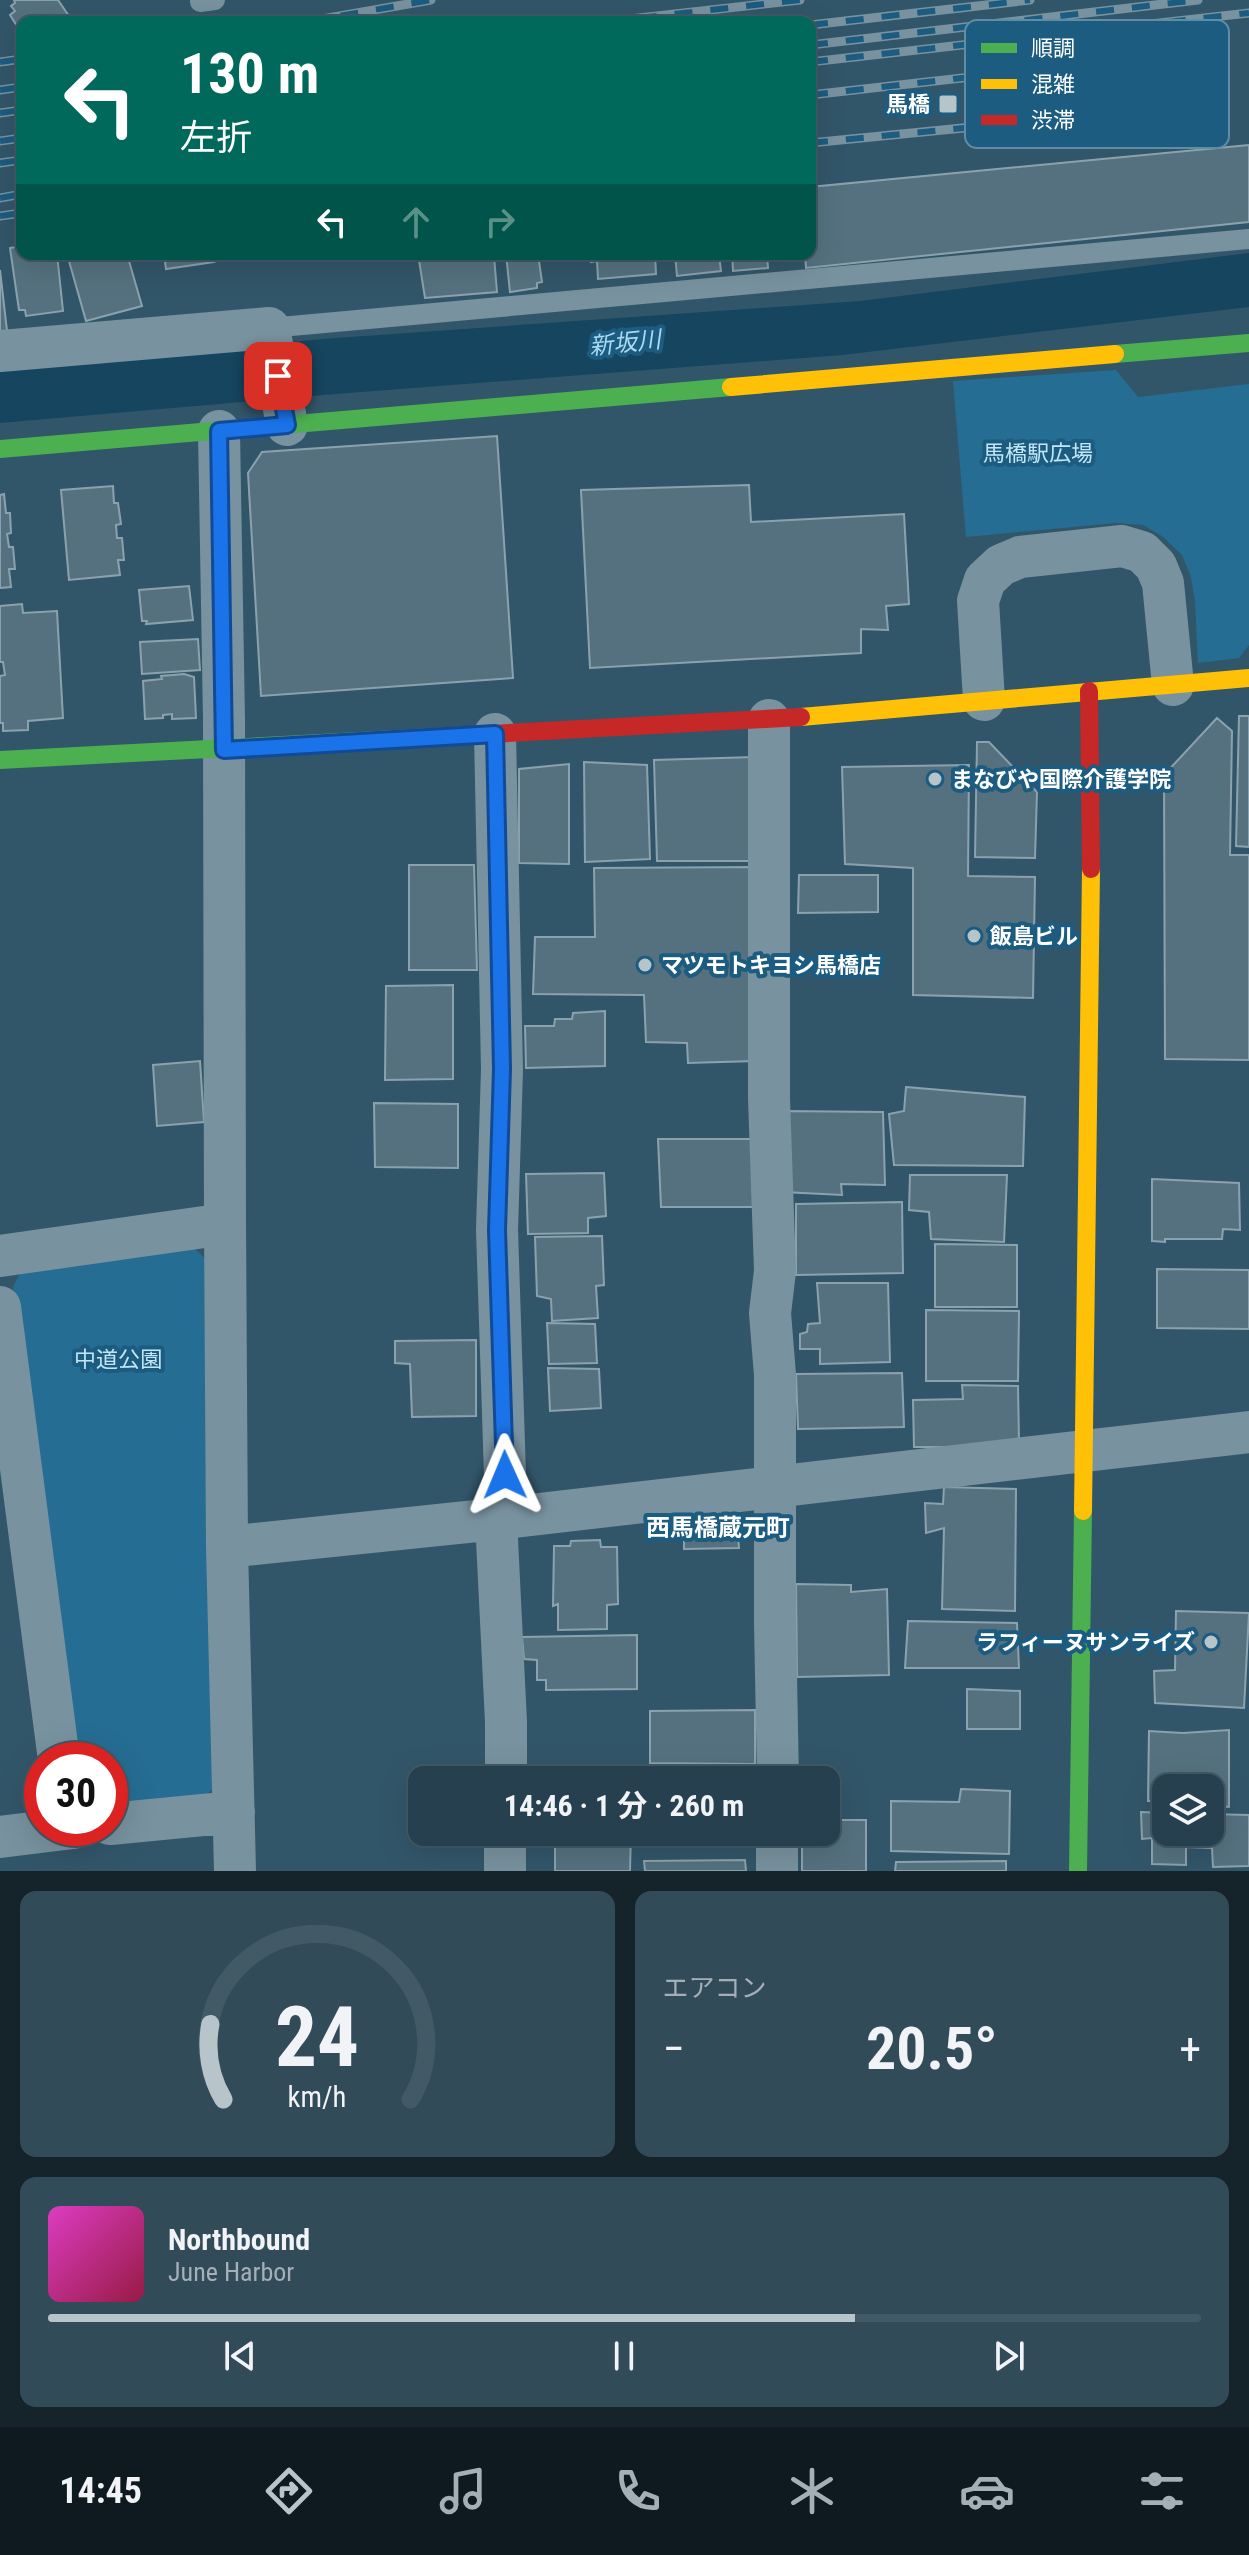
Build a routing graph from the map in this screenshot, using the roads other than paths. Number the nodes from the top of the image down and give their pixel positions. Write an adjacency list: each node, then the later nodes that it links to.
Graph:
1 (200, 0): 2 (lane)
2 (215, 0)
3 (1249, 239): 4 (lane)
4 (269, 328): 6 (street); 7 (street)
5 (1249, 343): 7 (street)
6 (0, 351)
7 (287, 425): 8 (street)
8 (219, 431): 9 (street); 16 (street)
9 (0, 449)
10 (1249, 678): 11 (street)
11 (1173, 685): 12 (street); 13 (street)
12 (1089, 691): 13 (street); 22 (street)
13 (984, 700): 14 (street)
14 (769, 720): 15 (street); 23 (street)
15 (495, 734): 16 (street); 24 (street)
16 (224, 750): 17 (street); 18 (street)
17 (0, 760)
18 (225, 1224): 19 (street); 25 (street)
19 (0, 1256)
20 (0, 1308): 26 (street)
21 (1249, 1432): 22 (street)
22 (1085, 1450): 23 (street); 38 (street)
23 (776, 1485): 24 (street); 28 (street)
24 (503, 1518): 25 (street); 27 (street)
25 (227, 1547): 29 (street)
26 (57, 1742)
27 (506, 1766)
28 (778, 1766)
29 (234, 1812): 30 (street); 35 (street)
30 (128, 1822)
31 (24, 1834): 32 (street)
32 (0, 1837)
33 (505, 1846): 36 (street)
34 (777, 1846): 37 (street)
35 (235, 1871)
36 (505, 1871)
37 (777, 1871)
38 (1078, 1871)

